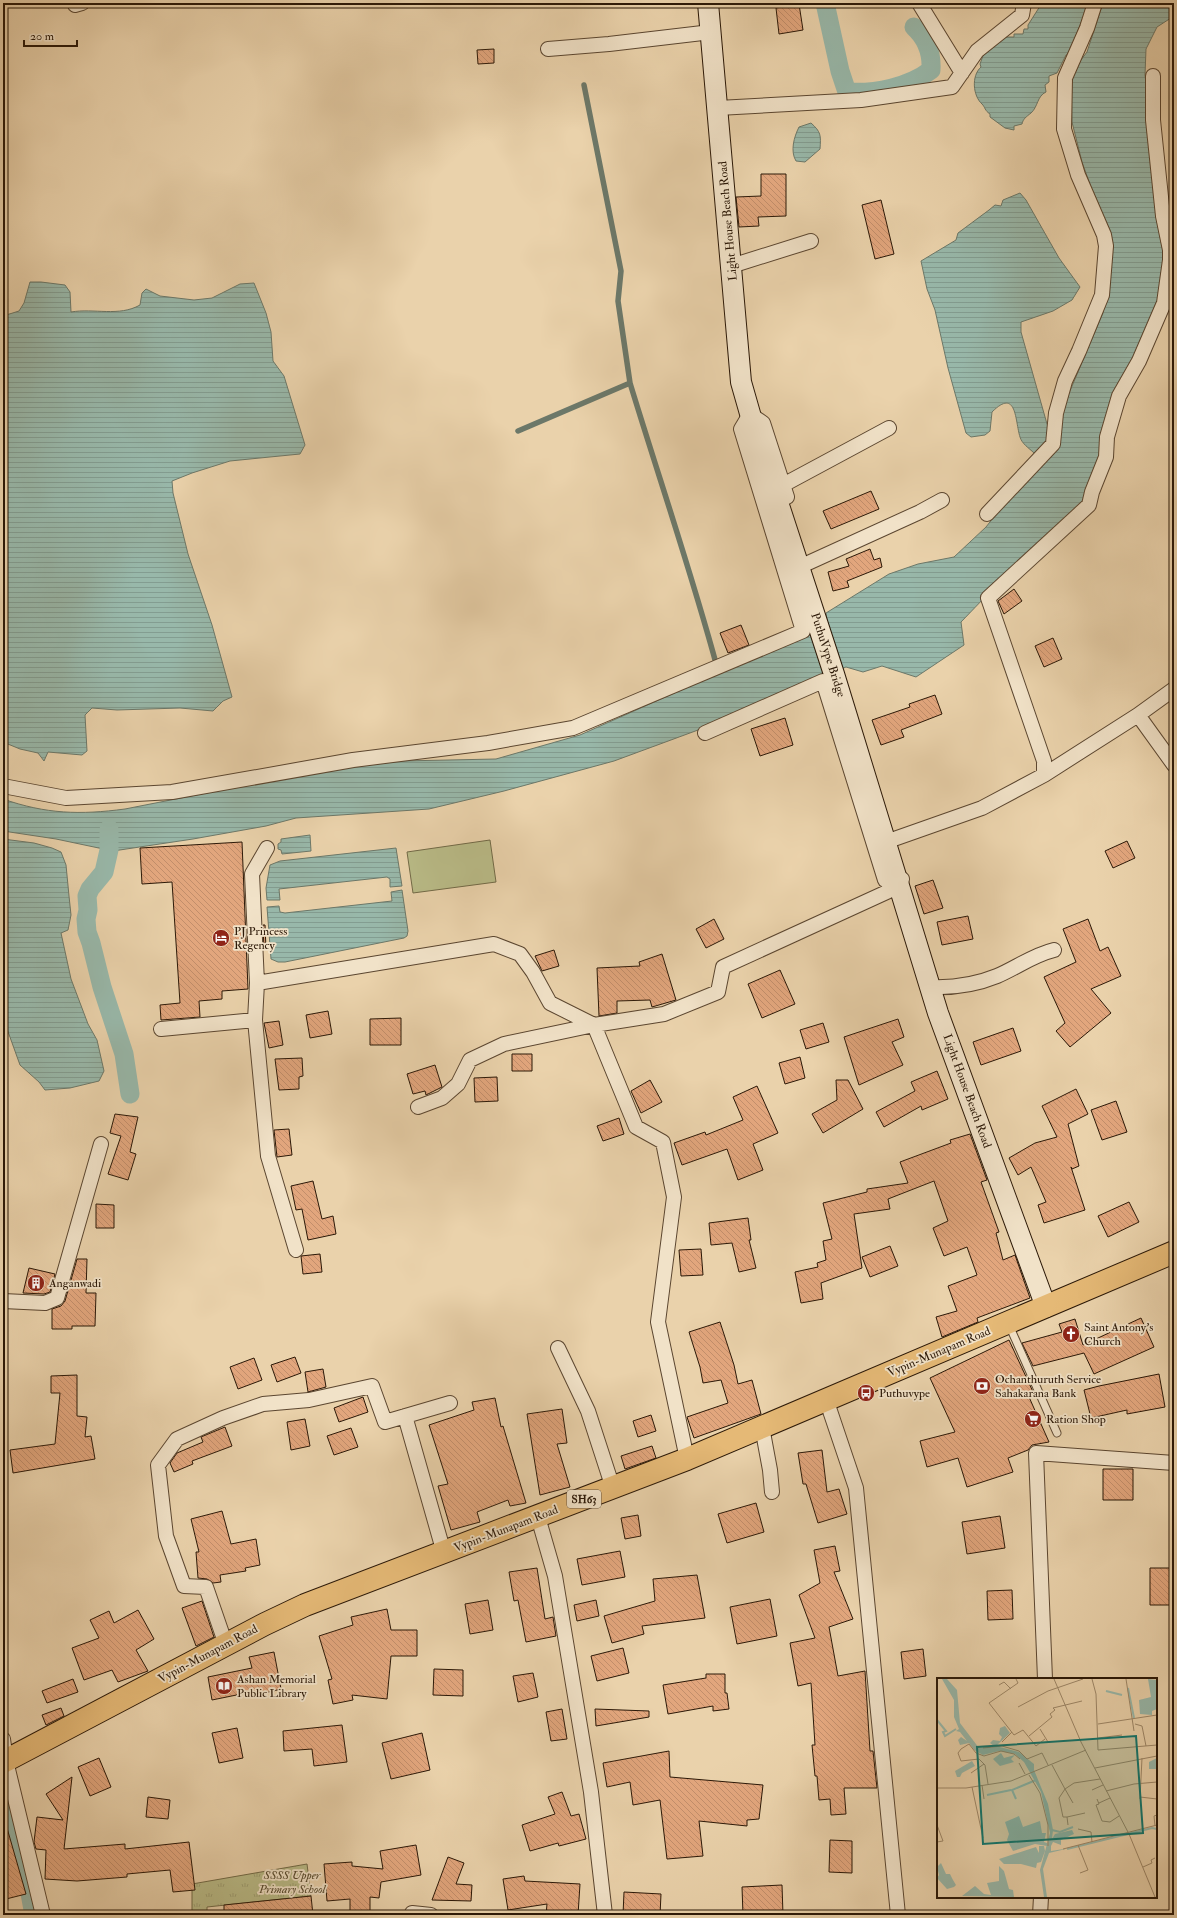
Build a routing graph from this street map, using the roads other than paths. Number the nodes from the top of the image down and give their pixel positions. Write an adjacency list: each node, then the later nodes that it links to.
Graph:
1 (708, 3): 5 (main road, Light House Beach Road)
2 (919, 3): 7 (street)
3 (1024, 3): 7 (street)
4 (1095, 3): 17 (street)
5 (711, 32): 6 (street); 9 (main road, Light House Beach Road)
6 (548, 49)
7 (962, 73): 9 (street)
8 (1153, 76): 25 (street)
9 (718, 108): 11 (main road, Light House Beach Road)
10 (812, 241): 11 (street)
11 (732, 266): 12 (main road, Light House Beach Road)
12 (750, 414): 14 (main road, Light House Beach Road); 15 (street); 26 (street)
13 (889, 428): 15 (street)
14 (757, 438): 29 (main road, PuthuVype Bridge)
15 (783, 485): 18 (street)
16 (942, 500): 18 (street)
17 (987, 514)
18 (808, 563): 19 (street)
19 (824, 613)
20 (845, 678): 27 (street)
21 (1174, 689): 22 (street)
22 (1138, 715): 24 (street); 25 (street)
23 (705, 732): 29 (street)
24 (1174, 765)
25 (1044, 774): 27 (street)
26 (3, 786)
27 (894, 839): 29 (street)
28 (267, 848): 31 (street)
29 (898, 880): 32 (main road, Light House Beach Road); 34 (street)
30 (1054, 950): 32 (street)
31 (257, 983): 33 (street); 34 (street)
32 (930, 987): 41 (main road, Light House Beach Road)
33 (255, 1020): 35 (street); 38 (street)
34 (594, 1025): 36 (street); 49 (street)
35 (161, 1029)
36 (418, 1107)
37 (101, 1144): 40 (street)
38 (296, 1250)
39 (1174, 1252): 41 (main road, Vypin-Munapam Road / SH63)
40 (3, 1301)
41 (1046, 1307): 42 (main road, Vypin-Munapam Road / SH63)
42 (1008, 1323): 44 (main road, Vypin-Munapam Road / SH63); 48 (lane)
43 (558, 1348): 51 (street)
44 (826, 1399): 47 (main road, Vypin-Munapam Road / SH63); 64 (street)
45 (450, 1403): 46 (street)
46 (405, 1416): 54 (street); 55 (street)
47 (762, 1427): 49 (main road, Vypin-Munapam Road / SH63); 52 (street)
48 (1057, 1433)
49 (687, 1459): 51 (main road, Vypin-Munapam Road / SH63)
50 (1174, 1463): 56 (street)
51 (614, 1488): 53 (main road, Vypin-Munapam Road / SH63)
52 (772, 1492)
53 (538, 1517): 54 (main road, Vypin-Munapam Road / SH63); 63 (street)
54 (444, 1553): 55 (main road, Vypin-Munapam Road / SH63)
55 (226, 1645): 58 (main road, Vypin-Munapam Road / SH63)
56 (1045, 1678)
57 (3, 1739): 58 (street)
58 (5, 1762): 61 (street)
59 (1042, 1898): 65 (street)
60 (412, 1913): 62 (street)
61 (43, 1915)
62 (431, 1915)
63 (605, 1915)
64 (898, 1915)
65 (1040, 1915)

